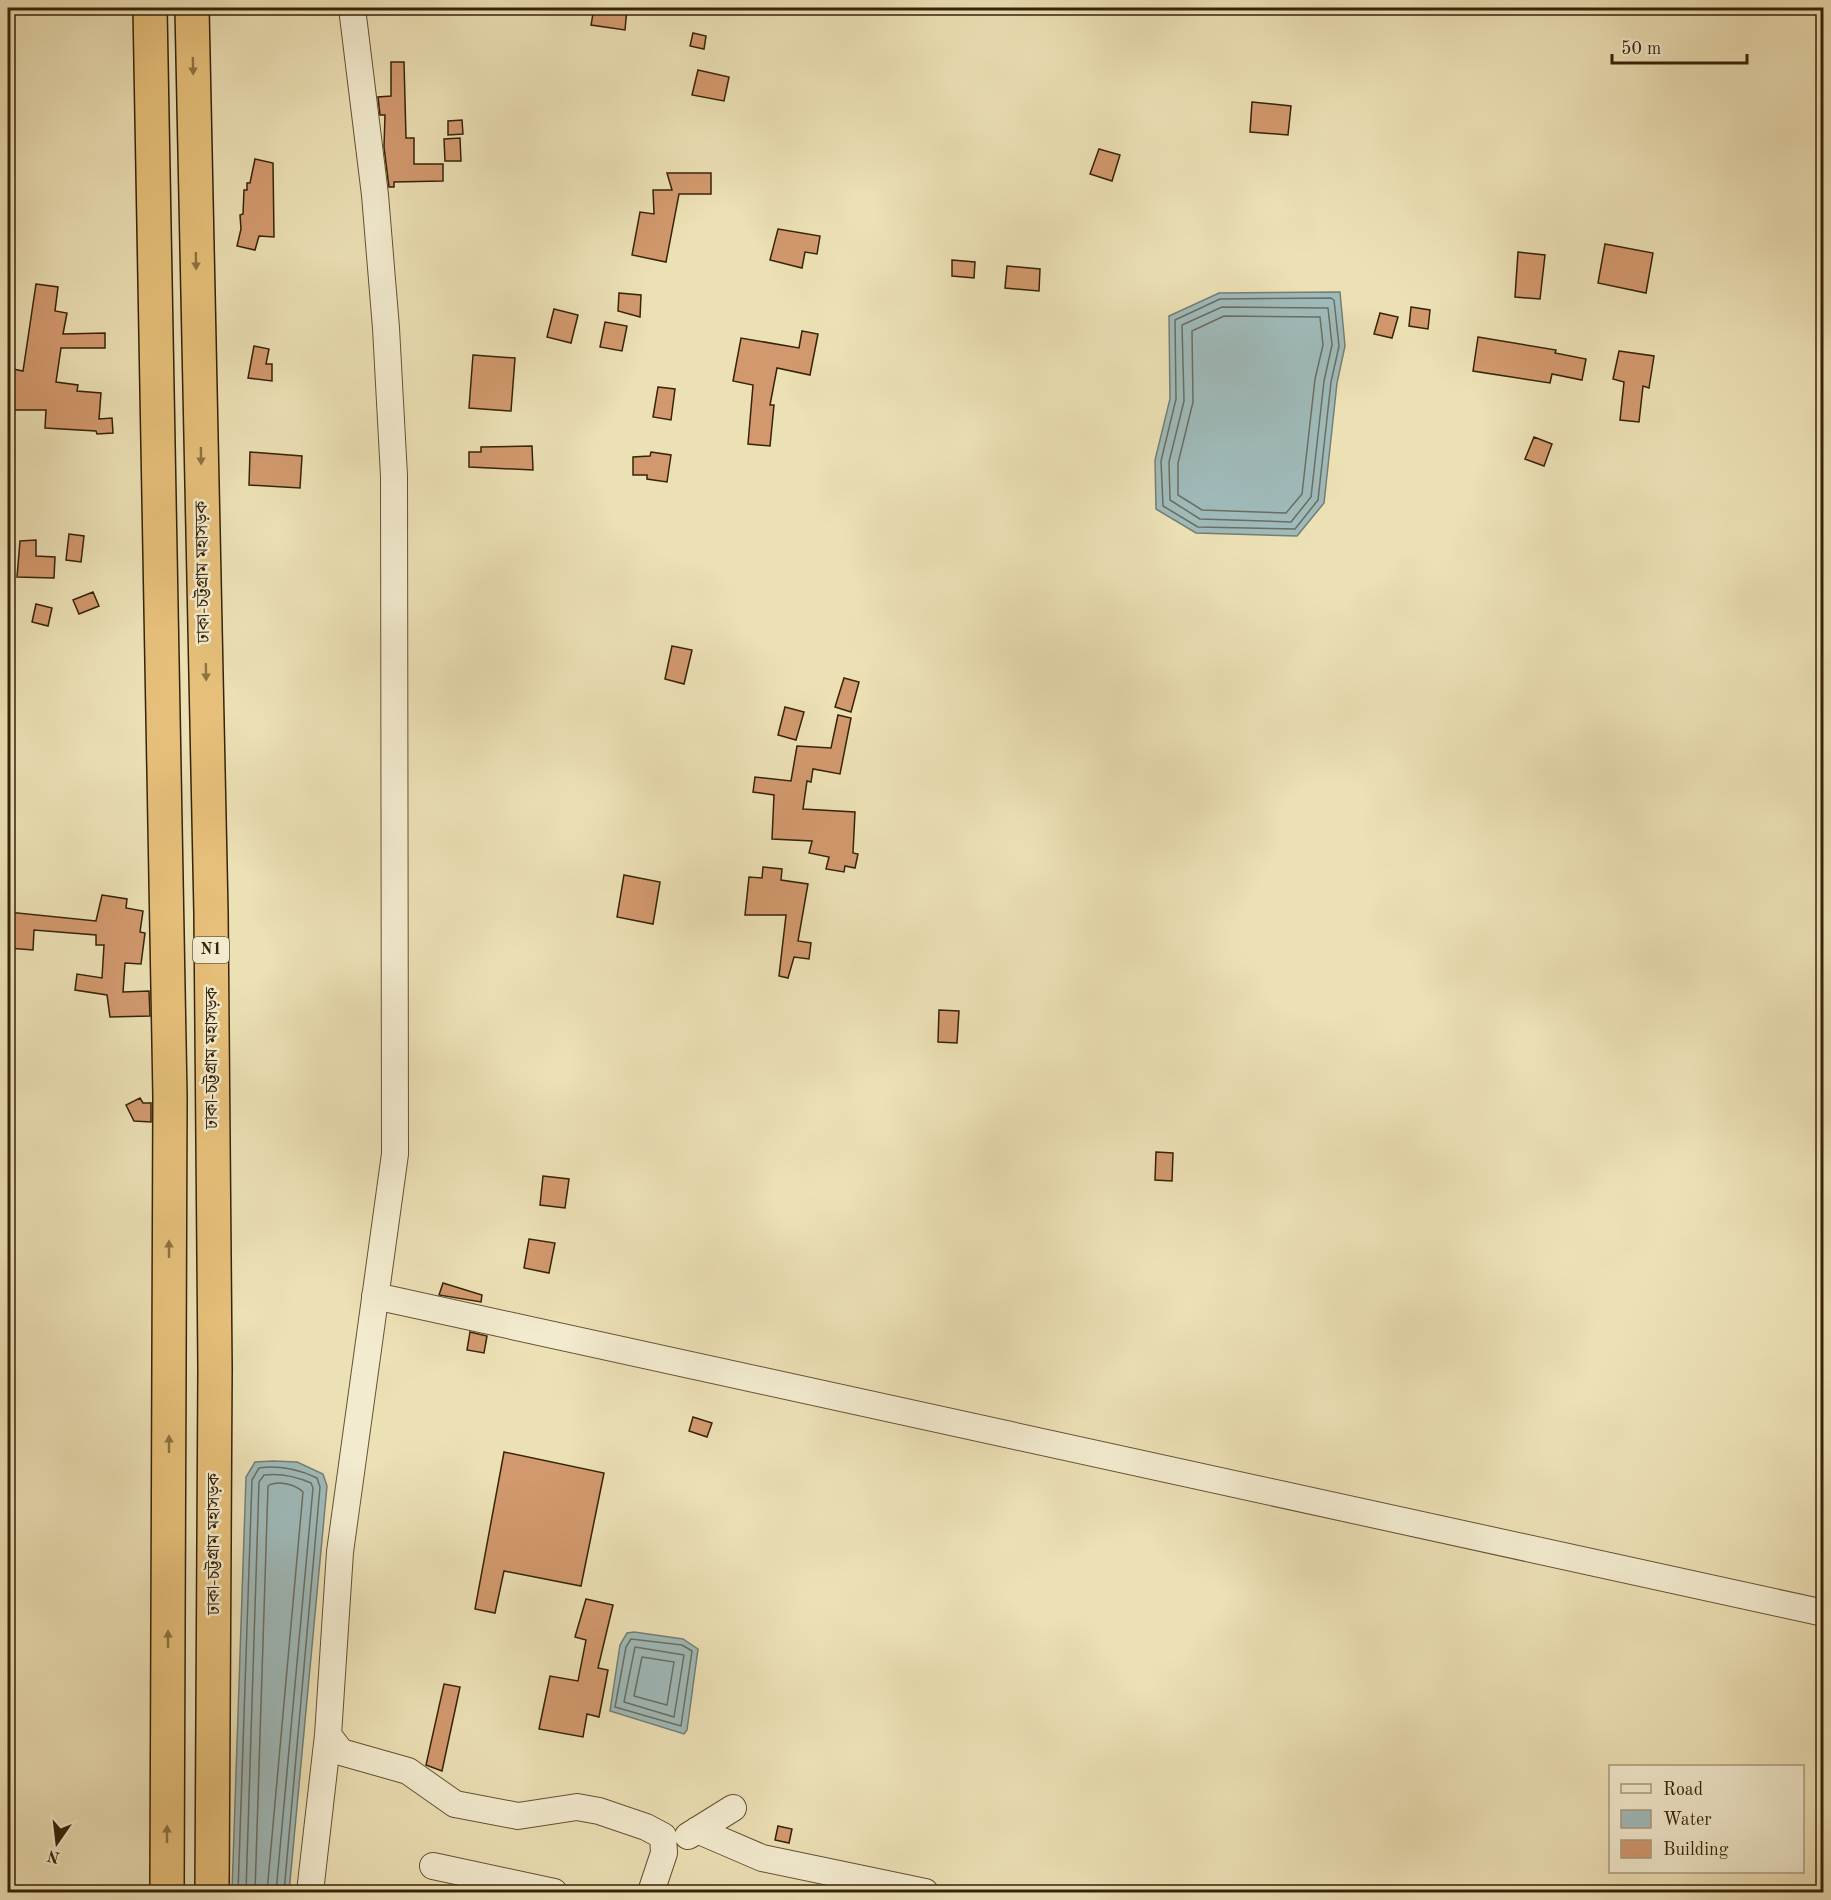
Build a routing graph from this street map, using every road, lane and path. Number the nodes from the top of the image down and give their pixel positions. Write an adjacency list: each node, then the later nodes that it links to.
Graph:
1 (150, 8): 11 (highway, N1, one-way to 1)
2 (192, 8): 12 (highway, ঢাকা-চট্টগ্রাম মহাসড়ক / N1, one-way to 12)
3 (352, 8): 4 (street)
4 (375, 1296): 5 (street); 6 (street)
5 (1824, 1613)
6 (328, 1735): 9 (street); 13 (street)
7 (733, 1808): 8 (street)
8 (697, 1830): 9 (street); 16 (street)
9 (664, 1854): 15 (street)
10 (433, 1866): 14 (street)
11 (167, 1893)
12 (212, 1893)
13 (310, 1893)
14 (554, 1893)
15 (651, 1893)
16 (925, 1893)

